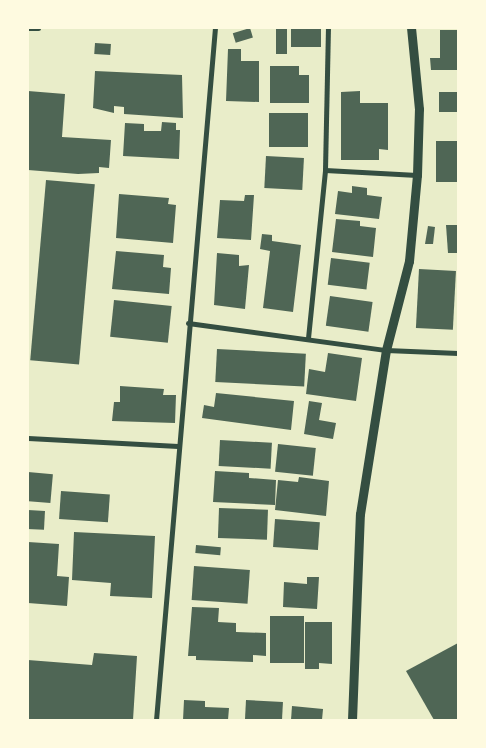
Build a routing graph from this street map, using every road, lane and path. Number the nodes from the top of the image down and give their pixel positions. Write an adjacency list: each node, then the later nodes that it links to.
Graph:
1 (28, 28): 2 (street)
2 (38, 28)
3 (215, 28): 8 (street)
4 (328, 28): 6 (street)
5 (411, 28): 7 (street)
6 (325, 170): 7 (street); 9 (street)
7 (417, 176): 10 (street)
8 (188, 322): 9 (street); 13 (street)
9 (308, 338): 10 (street)
10 (386, 350): 11 (street); 15 (street)
11 (458, 353)
12 (28, 438): 13 (street)
13 (178, 446): 14 (street)
14 (156, 720)
15 (352, 720)

